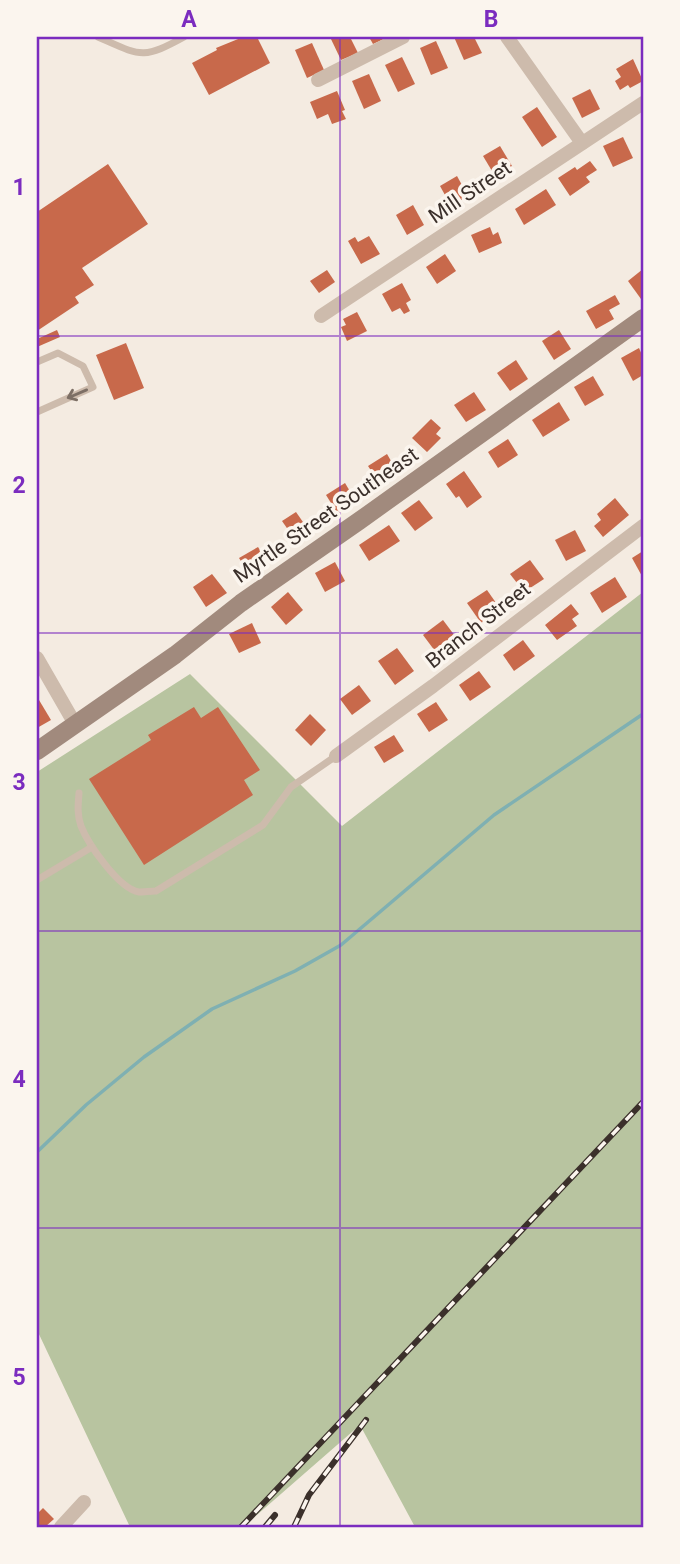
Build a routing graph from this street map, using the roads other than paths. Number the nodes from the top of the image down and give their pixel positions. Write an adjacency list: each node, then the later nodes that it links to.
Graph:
1 (98, 37): 2 (lane)
2 (184, 37)
3 (403, 37): 5 (street)
4 (507, 37): 7 (street)
5 (318, 80)
6 (643, 103): 7 (street, Mill Street)
7 (582, 143): 8 (street, Mill Street)
8 (321, 316)
9 (643, 318): 14 (street, Myrtle Street Southeast)
10 (37, 362): 11 (lane, one-way to 11)
11 (37, 412)
12 (643, 526): 16 (street, Branch Street)
13 (37, 657): 14 (street)
14 (75, 724): 15 (street, Myrtle Street Southeast)
15 (37, 751)
16 (336, 756): 18 (lane)
17 (79, 793): 18 (lane)
18 (92, 846): 19 (lane)
19 (37, 880)
20 (84, 1503): 21 (street)
21 (61, 1527)

